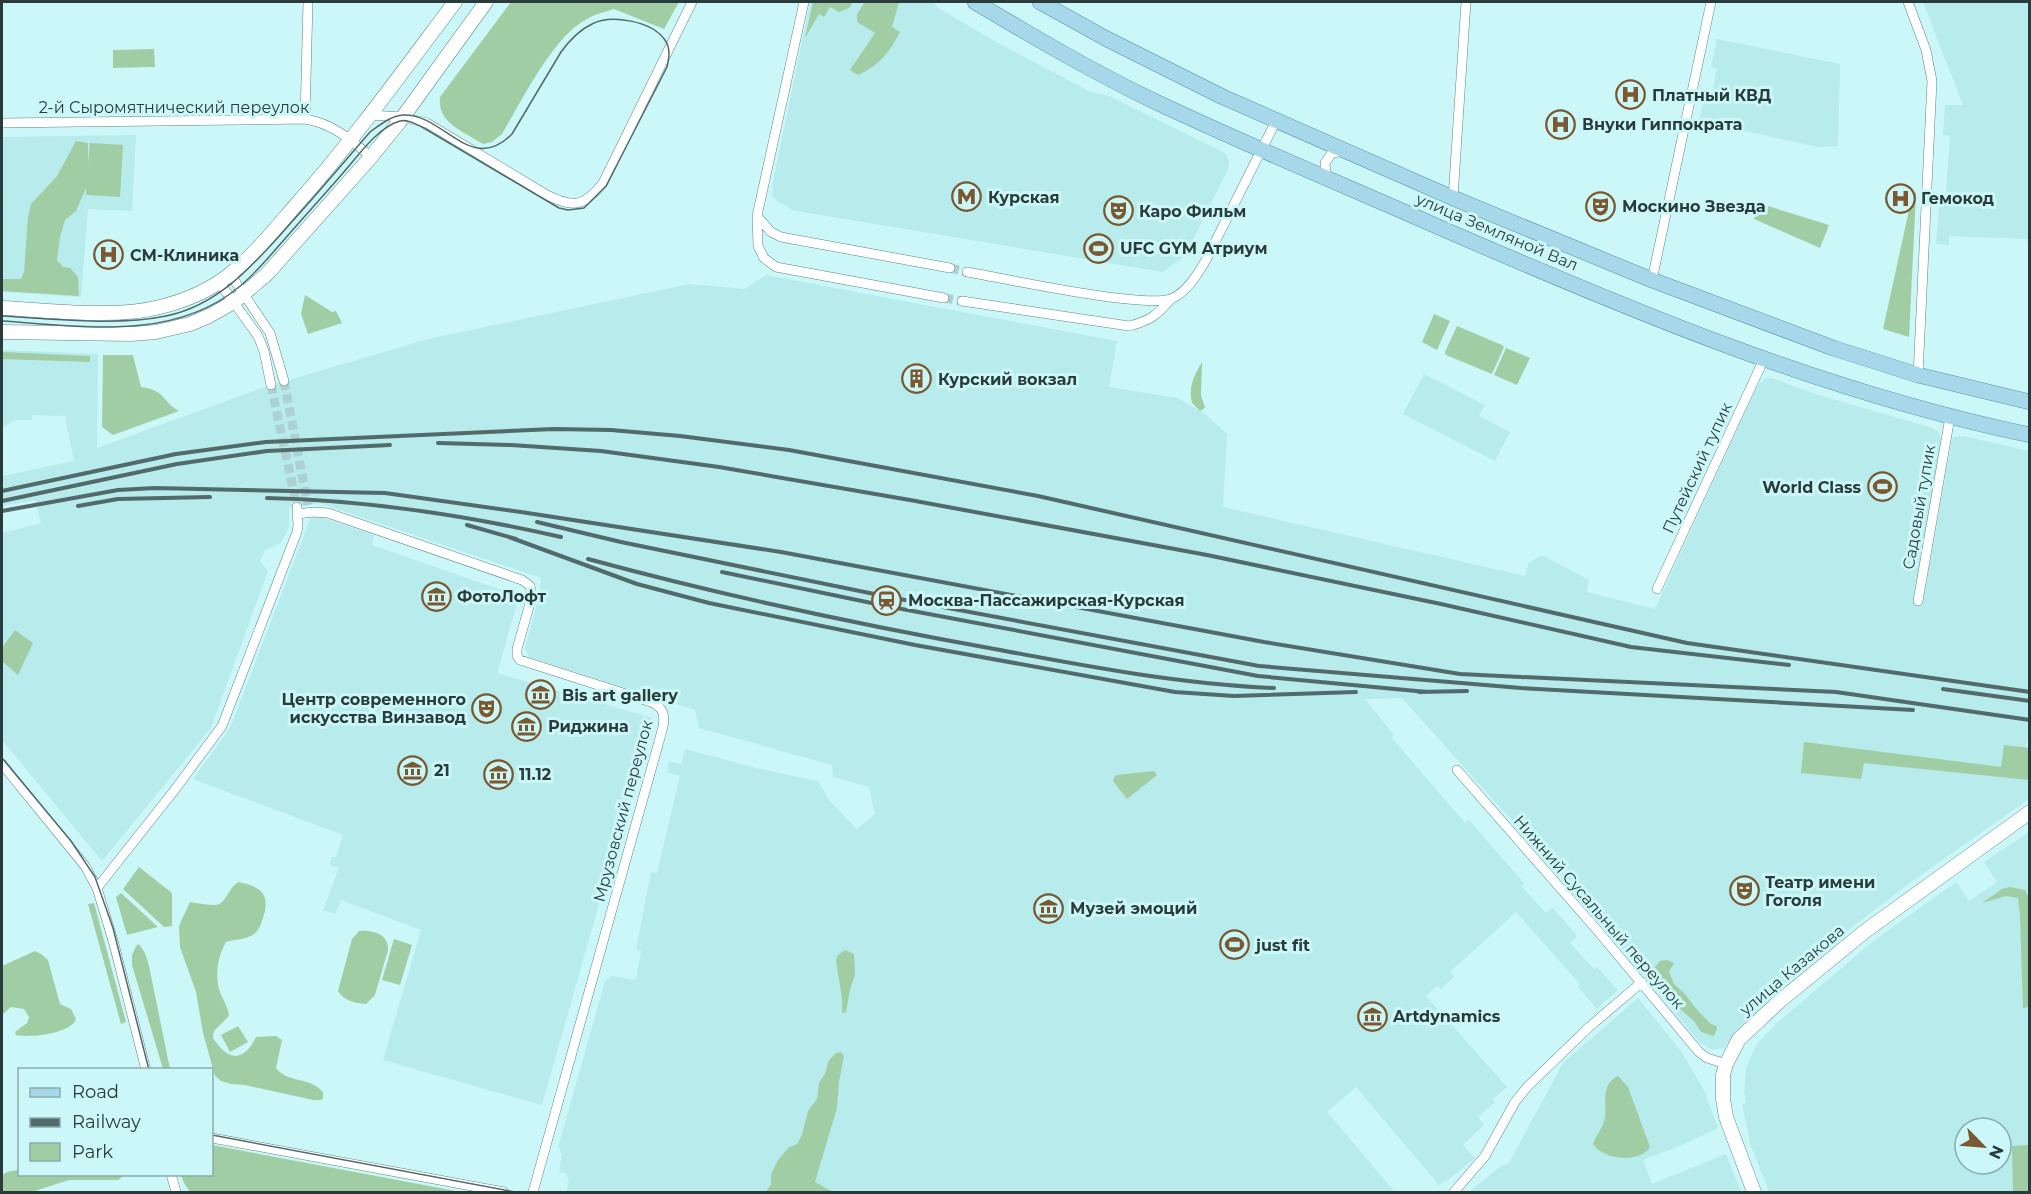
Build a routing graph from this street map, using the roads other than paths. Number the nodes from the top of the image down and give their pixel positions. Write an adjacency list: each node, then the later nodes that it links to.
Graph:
1 (308, 2): 13 (street)
2 (455, 2): 11 (main road)
3 (486, 2): 12 (main road)
4 (692, 2): 12 (street)
5 (804, 2): 22 (street)
6 (975, 2): 17 (main road, улица Земляной Вал)
7 (1040, 2): 14 (main road, улица Земляной Вал)
8 (1466, 2): 21 (street)
9 (1711, 2): 26 (street)
10 (1908, 2): 34 (street)
11 (370, 115): 12 (street); 16 (main road)
12 (402, 117): 19 (main road)
13 (305, 119): 15 (street, 2-й Сыромятнический переулок); 16 (street, 2-й Сыромятнический переулок)
14 (1276, 121): 17 (street); 18 (main road, улица Земляной Вал)
15 (2, 123)
16 (350, 140): 19 (street, 2-й Сыромятнический переулок); 25 (main road)
17 (1262, 150): 20 (main road, улица Земляной Вал); 29 (street)
18 (1347, 152): 20 (street); 21 (main road, улица Земляной Вал)
19 (371, 157): 28 (main road)
20 (1334, 181): 33 (main road, улица Земляной Вал)
21 (1453, 198): 26 (main road, улица Земляной Вал)
22 (757, 216): 23 (street); 27 (street)
23 (950, 268)
24 (967, 272): 29 (street)
25 (224, 278): 28 (street); 31 (main road)
26 (1652, 280): 34 (main road, улица Земляной Вал)
27 (944, 298)
28 (243, 299): 32 (main road); 35 (street); 36 (street)
29 (1171, 299): 30 (street)
30 (962, 301)
31 (2, 308)
32 (2, 332)
33 (1764, 359): 38 (main road, улица Земляной Вал); 40 (street, Путейский тупик)
34 (1918, 375): 37 (main road, улица Земляной Вал)
35 (284, 381)
36 (272, 385)
37 (2030, 402)
38 (1950, 417): 39 (main road, улица Земляной Вал); 41 (street, Садовый тупик)
39 (2030, 435)
40 (1657, 589)
41 (1918, 601)
42 (2, 764): 45 (street)
43 (1456, 770): 46 (street, Нижний Сусальный переулок)
44 (2030, 812): 47 (main road, улица Казакова)
45 (97, 888): 48 (street); 55 (street, Мрузовский переулок)
46 (1642, 982): 47 (street, Нижний Сусальный переулок); 56 (street)
47 (1726, 1064): 57 (main road, улица Казакова)
48 (145, 1068)
49 (213, 1138): 54 (street)
50 (171, 1176): 52 (street)
51 (171, 1176): 53 (street)
52 (169, 1192)
53 (176, 1192)
54 (504, 1192)
55 (533, 1192)
56 (1454, 1192)
57 (1754, 1192)

